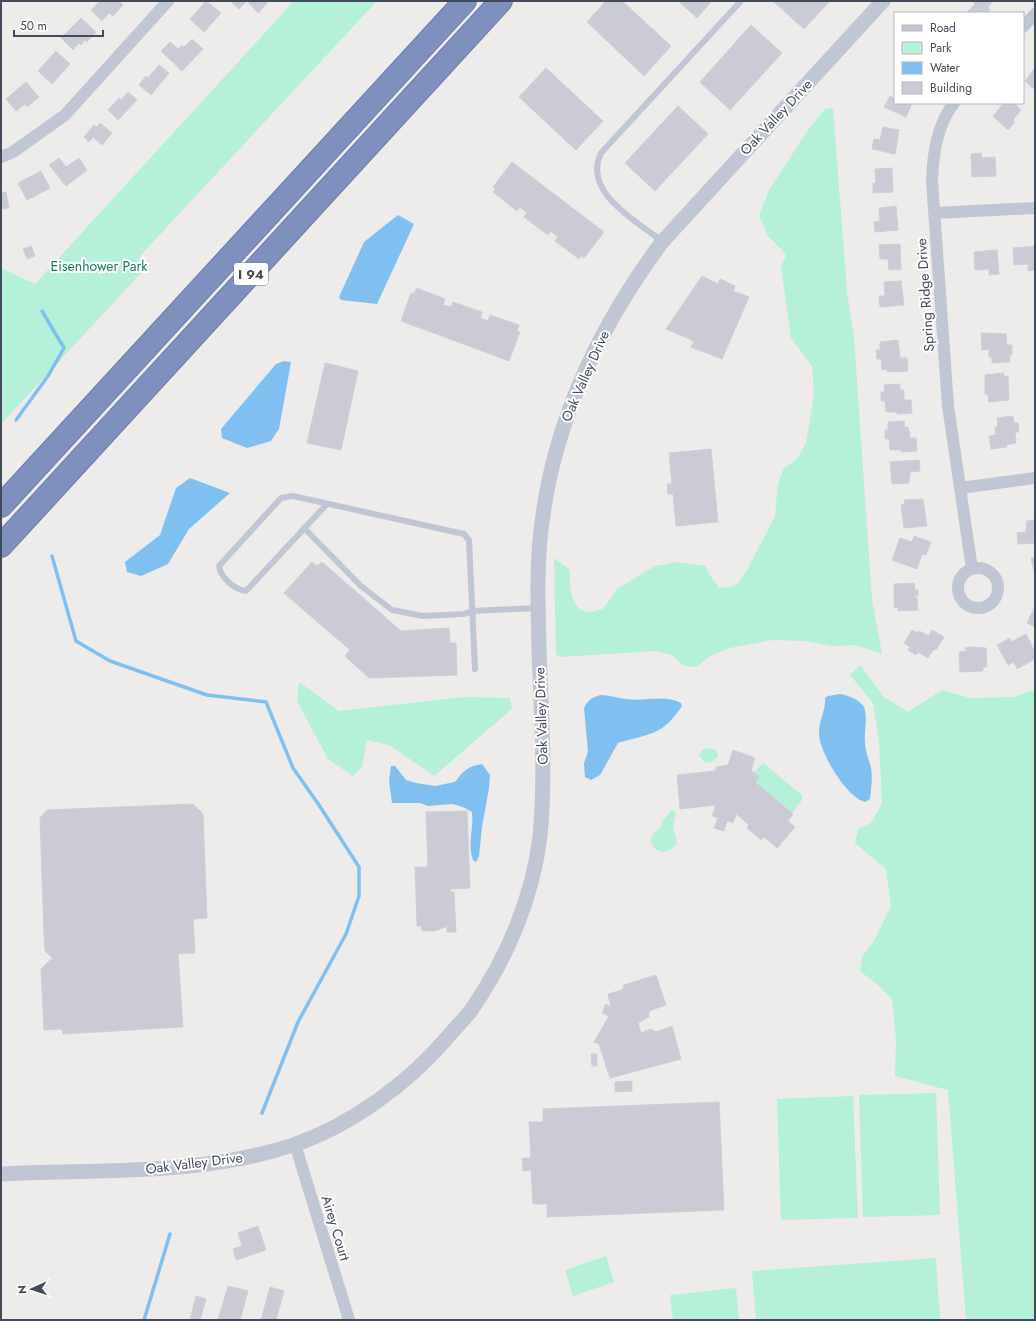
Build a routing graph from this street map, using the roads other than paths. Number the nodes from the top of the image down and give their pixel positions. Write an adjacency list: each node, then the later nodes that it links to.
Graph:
1 (168, 1): 9 (street)
2 (465, 1): 16 (highway, I 94)
3 (501, 1): 18 (highway, I 94)
4 (741, 1): 12 (lane)
5 (883, 1): 12 (street, Oak Valley Drive)
6 (1035, 14): 7 (street)
7 (1024, 26)
8 (953, 104): 11 (street, Spring Ridge Drive)
9 (1, 157)
10 (1035, 208): 11 (street)
11 (935, 214): 14 (street, Spring Ridge Drive)
12 (662, 242): 20 (street, Oak Valley Drive)
13 (1035, 478): 14 (street)
14 (960, 488): 19 (street, Spring Ridge Drive)
15 (327, 504): 17 (lane); 17 (lane); 21 (lane)
16 (1, 506)
17 (304, 528): 21 (lane)
18 (1, 546)
19 (972, 569)
20 (538, 608): 21 (lane); 23 (street, Oak Valley Drive)
21 (472, 611): 22 (lane)
22 (475, 669)
23 (295, 1144): 24 (street, Oak Valley Drive); 25 (street, Airey Court)
24 (1, 1174)
25 (349, 1320)

